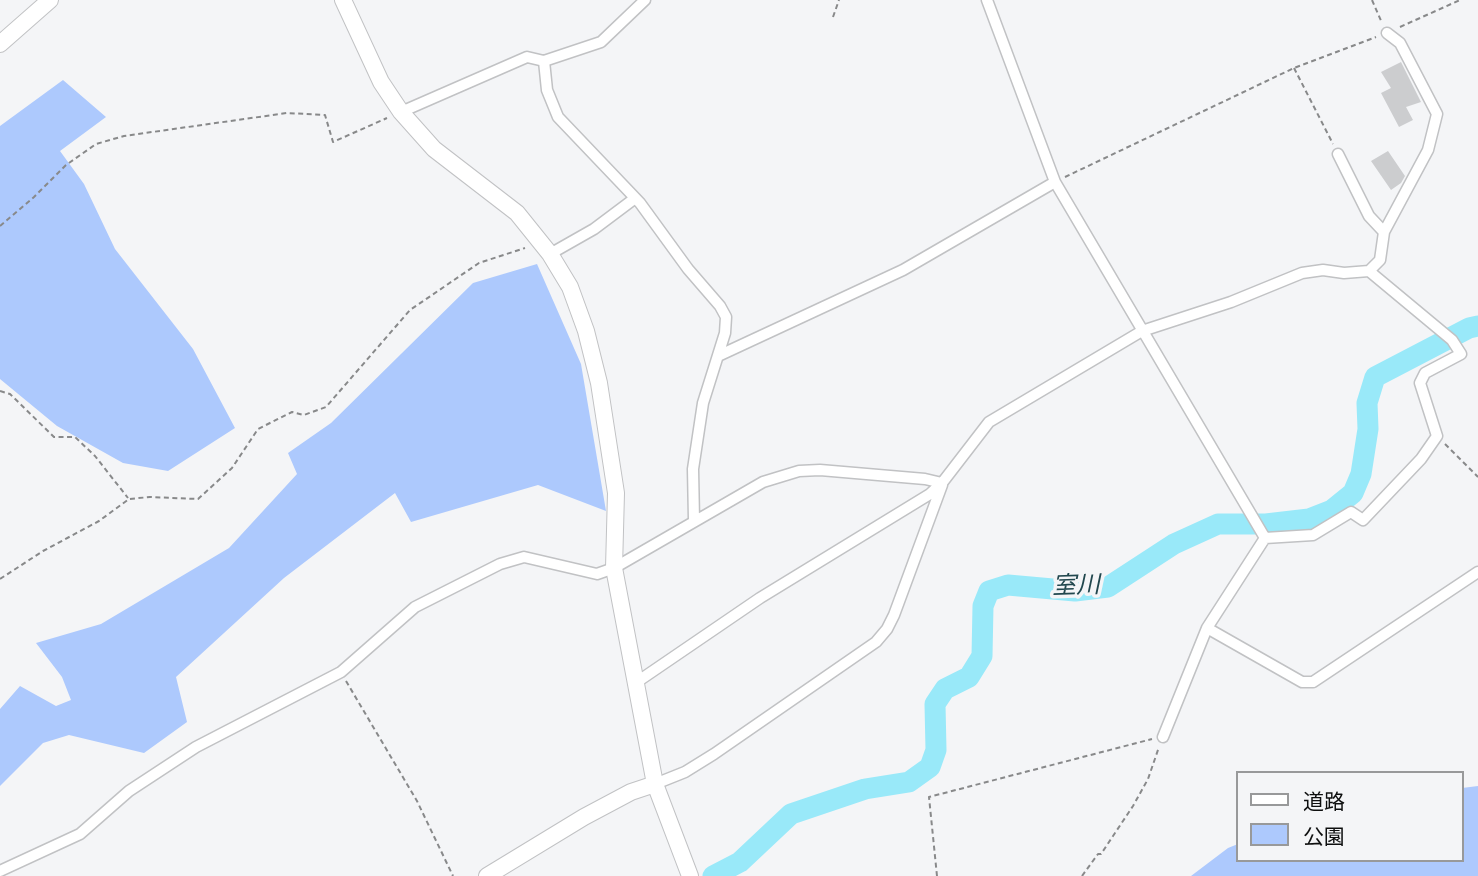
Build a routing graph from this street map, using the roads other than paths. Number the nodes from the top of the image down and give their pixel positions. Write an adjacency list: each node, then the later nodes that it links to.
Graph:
1 (50, 0): 6 (street)
2 (343, 0): 8 (street)
3 (645, 0): 7 (street)
4 (987, 0): 10 (street)
5 (1387, 33): 12 (street)
6 (0, 44)
7 (544, 61): 8 (street); 11 (street)
8 (401, 112): 13 (street)
9 (1338, 154): 12 (street)
10 (1055, 182): 15 (street); 16 (street)
11 (634, 199): 13 (street); 16 (street)
12 (1384, 232): 14 (street)
13 (550, 254): 20 (street)
14 (1369, 271): 15 (street); 19 (street)
15 (1142, 331): 17 (street); 19 (street)
16 (718, 356): 18 (street)
17 (943, 483): 18 (street); 23 (street); 25 (street)
18 (694, 520): 20 (street)
19 (1265, 538): 22 (street)
20 (614, 568): 23 (street); 26 (street)
21 (1478, 572): 22 (street)
22 (1207, 628): 24 (street)
23 (634, 684): 25 (street)
24 (1163, 737)
25 (655, 784): 27 (street); 28 (street)
26 (0, 871)
27 (487, 876)
28 (691, 876)

